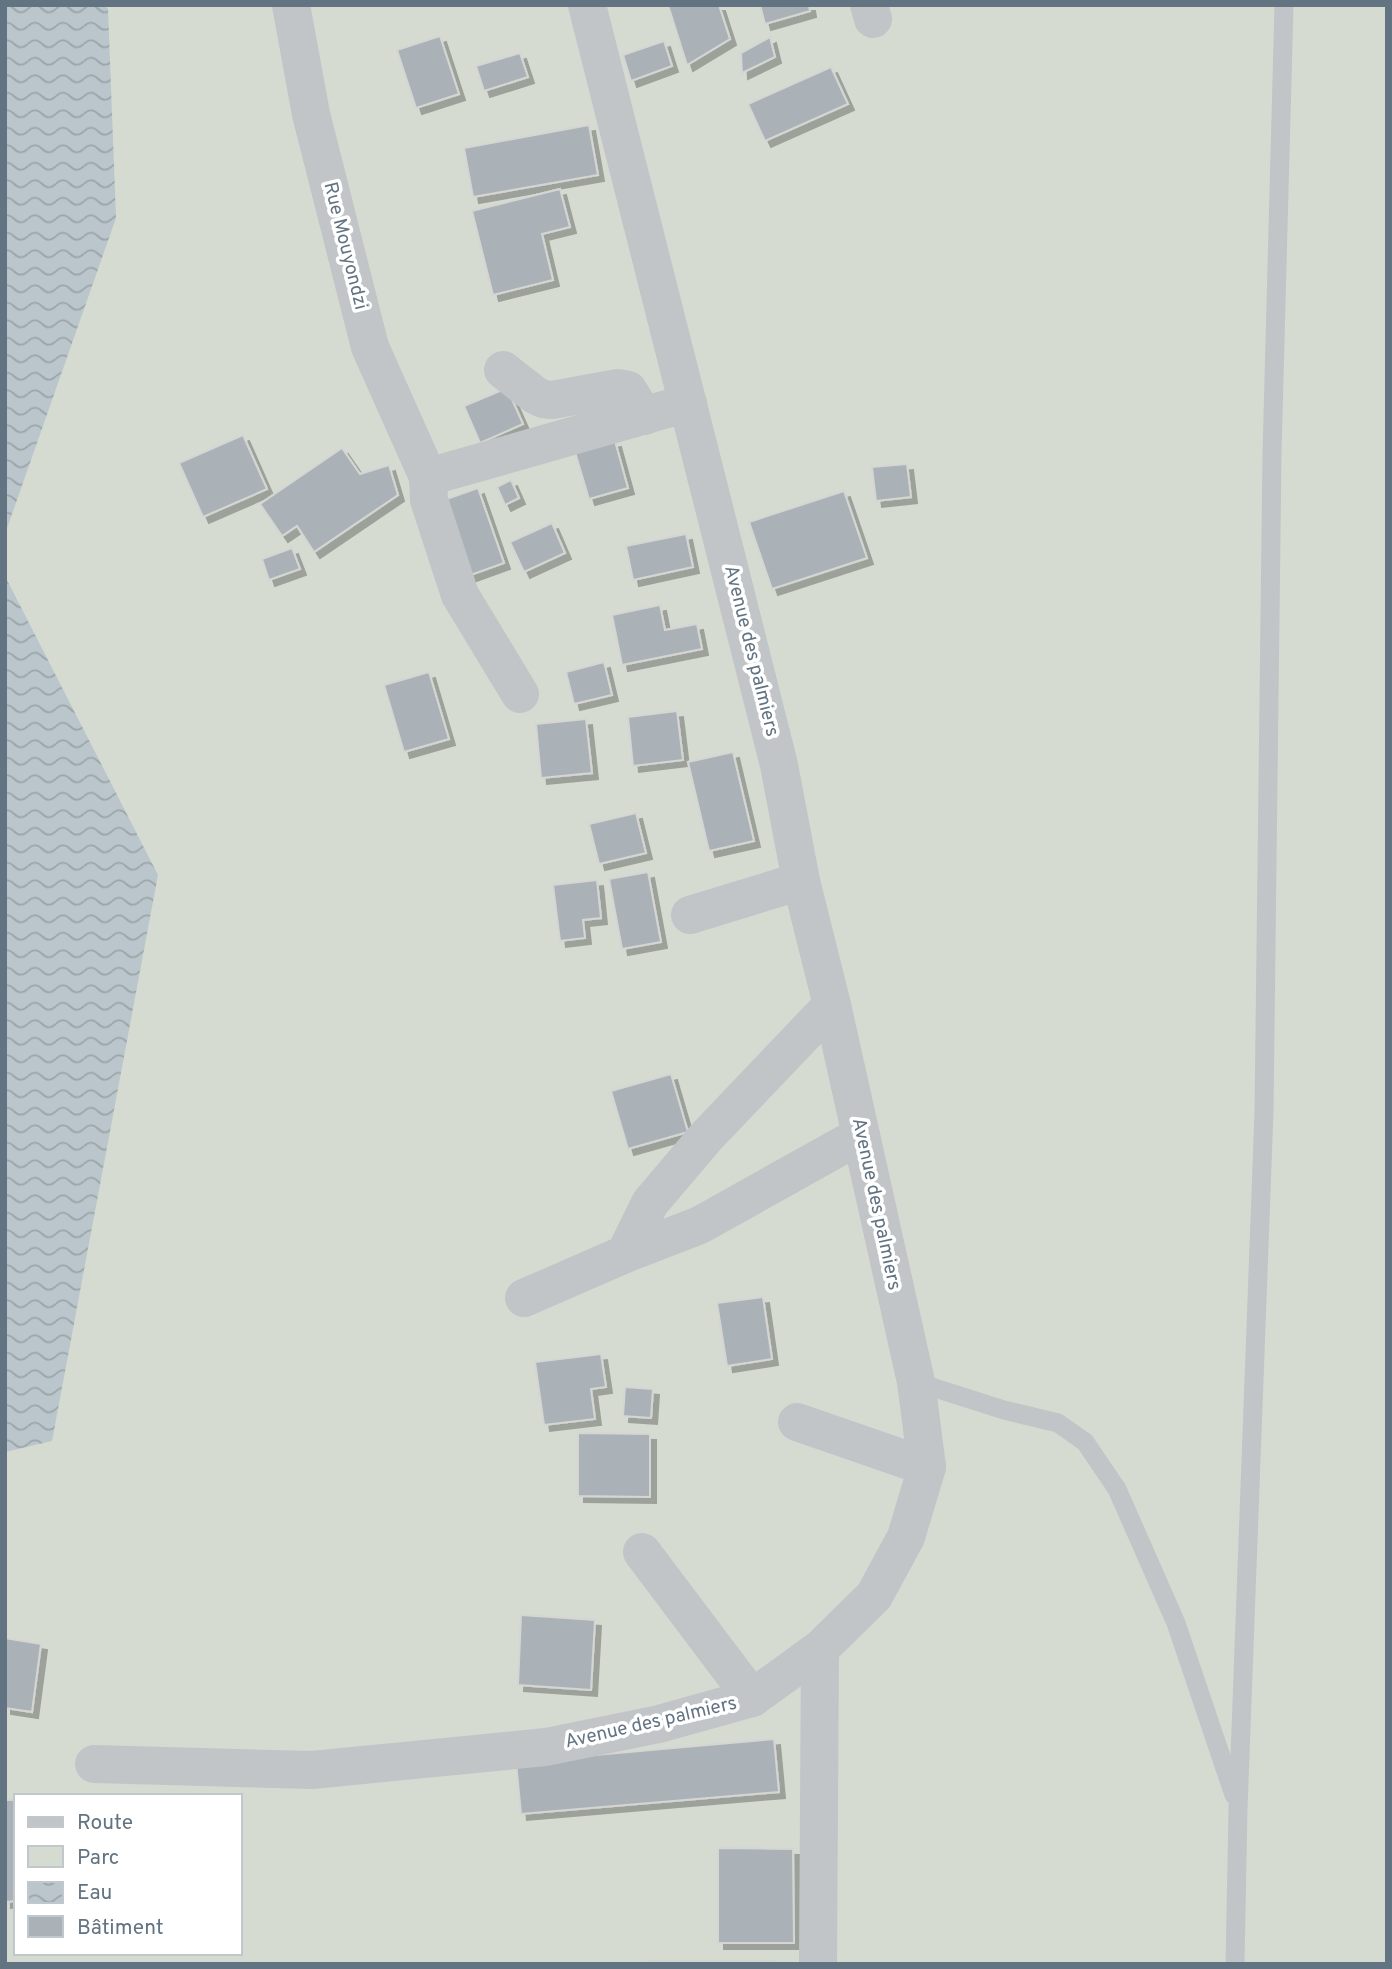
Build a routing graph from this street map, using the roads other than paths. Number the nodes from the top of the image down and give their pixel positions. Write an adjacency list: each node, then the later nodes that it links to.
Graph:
1 (292, 5): 7 (street, Rue Mouyondzi)
2 (587, 5): 5 (street, Avenue des palmiers)
3 (1284, 5): 22 (lane)
4 (503, 370): 6 (street)
5 (688, 403): 6 (street); 9 (street, Avenue des palmiers)
6 (644, 416): 7 (street)
7 (428, 477): 8 (street, Rue Mouyondzi)
8 (520, 694)
9 (801, 881): 10 (street); 11 (street, Avenue des palmiers)
10 (690, 915)
11 (832, 1005): 12 (street, Avenue des palmiers); 13 (street)
12 (861, 1135): 13 (street); 15 (street, Avenue des palmiers)
13 (625, 1254): 14 (street)
14 (524, 1298)
15 (916, 1382): 17 (street, Avenue des palmiers); 22 (lane)
16 (797, 1422): 17 (street)
17 (927, 1467): 19 (street, Avenue des palmiers)
18 (642, 1552): 20 (street)
19 (820, 1649): 20 (street, Avenue des palmiers); 23 (street)
20 (752, 1698): 21 (street, Avenue des palmiers)
21 (94, 1764)
22 (1238, 1809): 24 (lane)
23 (818, 1964)
24 (1235, 1964)

